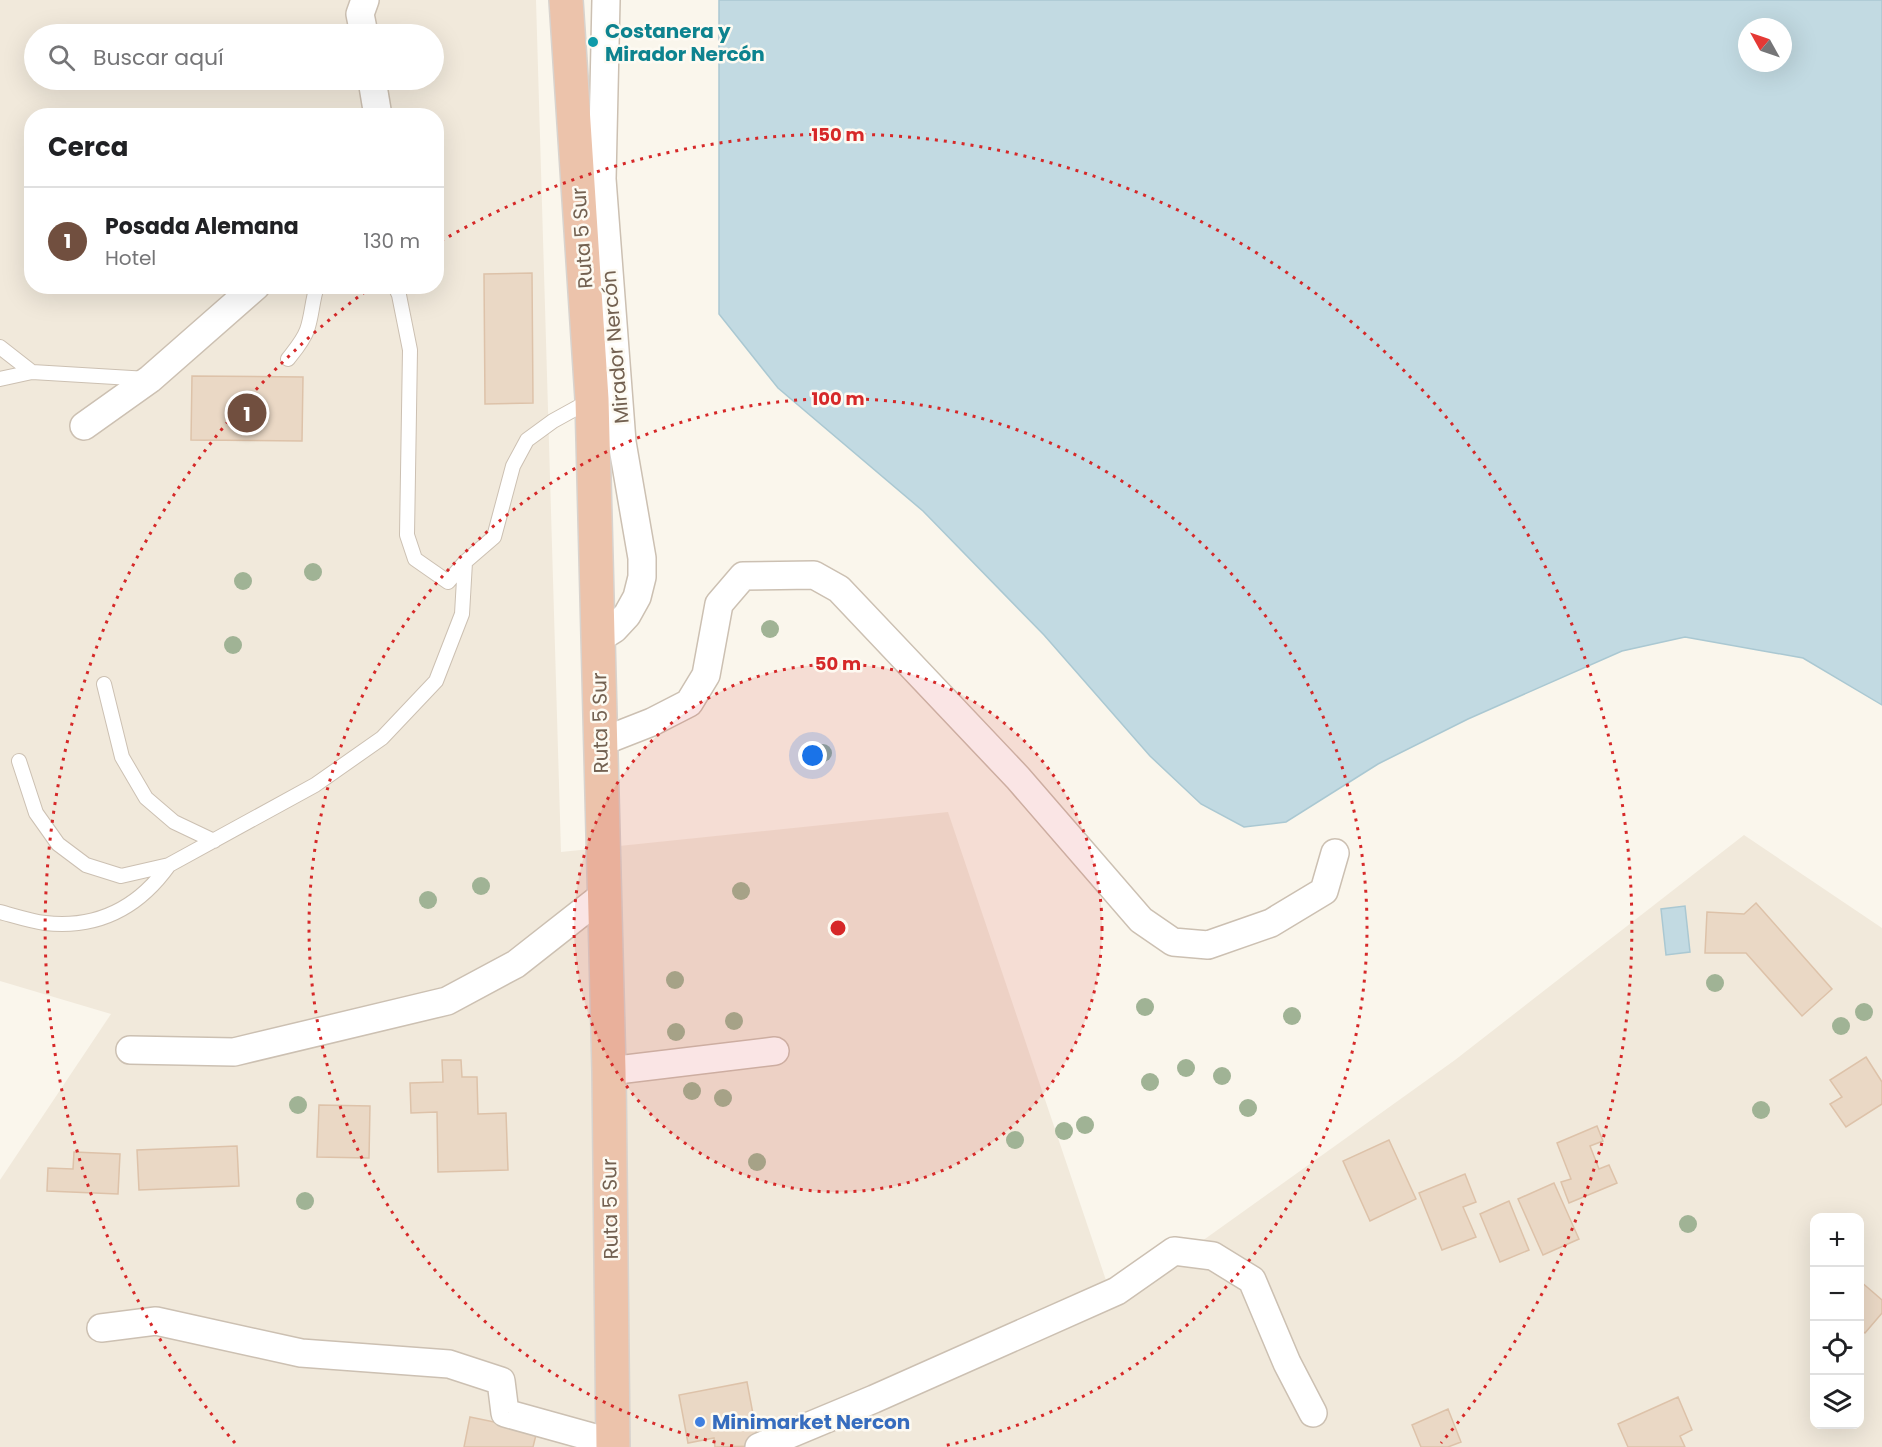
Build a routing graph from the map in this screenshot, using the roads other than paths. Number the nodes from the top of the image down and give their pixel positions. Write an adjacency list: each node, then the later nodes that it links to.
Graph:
1 (365, 0): 4 (street)
2 (566, 0): 15 (highway, Ruta 5 Sur)
3 (606, 0): 18 (street, Mirador Nercón)
4 (362, 24)
5 (374, 90): 6 (street)
6 (377, 108)
7 (247, 294): 14 (street)
8 (314, 294): 11 (lane)
9 (399, 294): 17 (lane)
10 (0, 347): 12 (lane)
11 (288, 359)
12 (32, 372): 13 (lane); 14 (lane)
13 (0, 379)
14 (150, 379): 16 (street)
15 (592, 399): 17 (lane); 18 (highway, Ruta 5 Sur)
16 (84, 426)
17 (465, 562): 22 (lane)
18 (598, 639): 20 (highway, Ruta 5 Sur)
19 (104, 684): 22 (lane)
20 (601, 742): 23 (street); 25 (highway, Ruta 5 Sur)
21 (19, 760): 24 (lane)
22 (214, 841): 24 (lane)
23 (1335, 853)
24 (169, 865): 26 (lane)
25 (605, 894): 27 (street); 29 (highway, Ruta 5 Sur)
26 (0, 912)
27 (130, 1050)
28 (775, 1051): 29 (street)
29 (609, 1071): 32 (highway, Ruta 5 Sur)
30 (101, 1328): 32 (street)
31 (1312, 1413): 33 (street)
32 (613, 1445)
33 (759, 1447)

